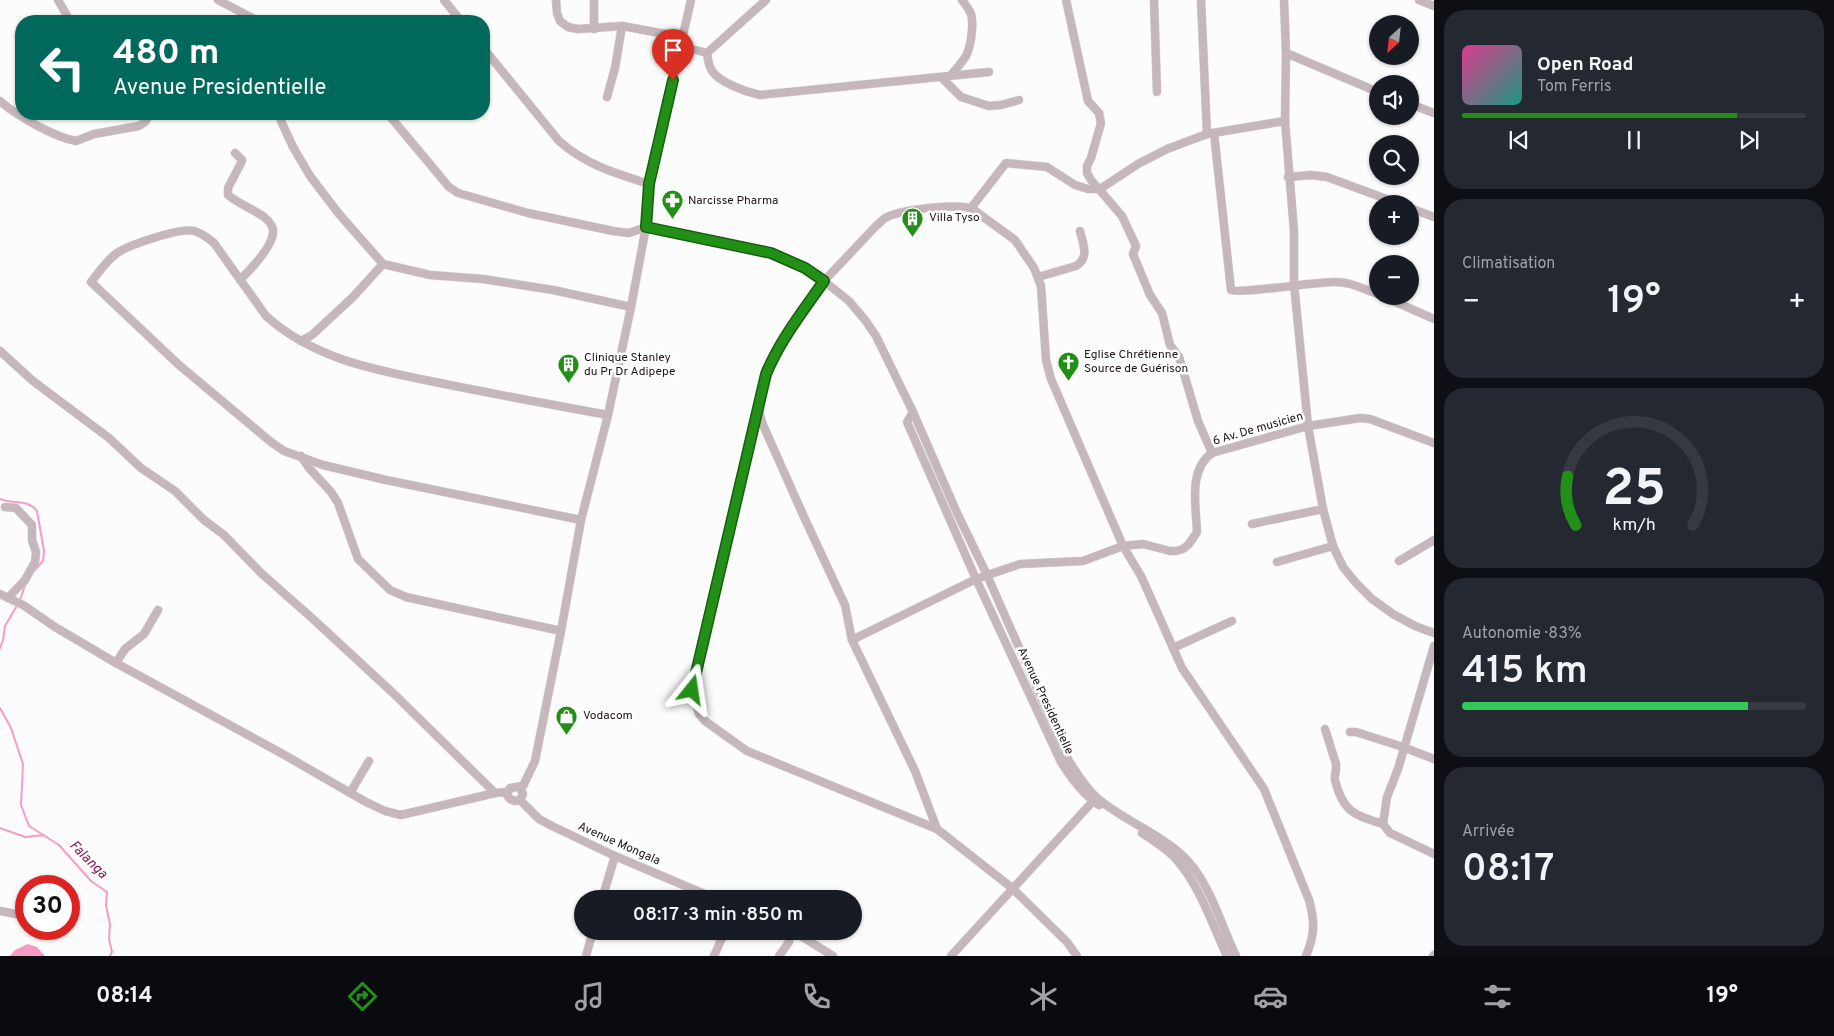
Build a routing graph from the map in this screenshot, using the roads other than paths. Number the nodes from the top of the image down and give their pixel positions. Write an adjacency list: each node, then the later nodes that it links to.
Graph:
1 (58, 0): 15 (street)
2 (218, 0): 16 (street)
3 (444, 0): 17 (street)
4 (556, 0): 19 (street)
5 (594, 0): 19 (street)
6 (691, 0): 20 (street)
7 (766, 0): 22 (street)
8 (962, 0): 26 (street)
9 (1066, 0): 45 (street)
10 (1154, 0): 29 (street)
11 (1201, 0): 41 (street)
12 (1284, 0): 23 (street)
13 (1418, 0): 14 (street)
14 (1434, 6)
15 (67, 15)
16 (247, 15)
17 (457, 15)
18 (622, 26): 19 (street); 20 (street); 30 (street)
19 (594, 29)
20 (682, 38): 21 (street)
21 (680, 46): 22 (street); 44 (street)
22 (707, 53): 27 (street)
23 (1286, 53): 28 (street); 40 (street)
24 (490, 56): 44 (street)
25 (989, 72): 26 (street)
26 (950, 76): 27 (street)
27 (941, 77): 31 (street)
28 (1369, 88)
29 (1157, 92)
30 (607, 97)
31 (1019, 100)
32 (0, 101): 34 (street)
33 (1419, 107): 35 (street)
34 (15, 112)
35 (1434, 112)
36 (28, 120): 37 (street)
37 (146, 120)
38 (281, 120): 52 (street)
39 (393, 120): 50 (street)
40 (1285, 120): 41 (street); 43 (street)
41 (1210, 134): 45 (street); 56 (street)
42 (235, 153): 54 (street)
43 (1288, 177): 46 (street); 56 (street)
44 (649, 184): 50 (street)
45 (1100, 189): 47 (street); 68 (street)
46 (1376, 195)
47 (970, 208): 53 (street); 55 (street)
48 (1419, 211): 49 (street)
49 (1434, 217)
50 (646, 227): 55 (street, Avenue Presidentielle); 59 (street)
51 (1080, 231): 53 (street)
52 (383, 264): 59 (street); 61 (street)
53 (1038, 277): 77 (street)
54 (240, 280): 61 (street); 69 (street)
55 (824, 281): 63 (street); 64 (street, Avenue Presidentielle)
56 (1294, 284): 57 (street); 66 (street)
57 (1369, 291)
58 (1402, 305): 60 (street)
59 (631, 307): 65 (street)
60 (1434, 319)
61 (301, 342): 65 (street)
62 (0, 351): 102 (street)
63 (758, 406): 89 (street); 106 (street)
64 (914, 412): 72 (street, Avenue Presidentielle); 73 (street, Avenue Presidentielle)
65 (608, 415): 74 (street)
66 (1308, 426): 67 (street, 6 Av. De musicien); 68 (street, 6 Av. De musicien); 71 (street)
67 (1434, 443)
68 (1212, 453): 77 (street, 6 Av. De musicien)
69 (301, 456): 74 (street); 87 (street)
70 (5, 507): 84 (street)
71 (1323, 509): 75 (street); 78 (street)
72 (957, 513): 73 (street); 81 (street, Avenue Presidentielle)
73 (947, 515): 82 (street, Avenue Presidentielle)
74 (581, 520): 87 (street)
75 (1252, 524)
76 (1434, 540): 79 (street)
77 (1123, 546): 81 (street, 6 Av. De musicien); 91 (street)
78 (1333, 546): 80 (street); 88 (street)
79 (1399, 561)
80 (1277, 562)
81 (987, 575): 82 (street, 6 Av. De musicien); 103 (street, Avenue Presidentielle)
82 (976, 579): 89 (street, 6 Av. De musicien); 103 (street, Avenue Presidentielle)
83 (0, 594): 84 (street)
84 (11, 598): 93 (street)
85 (158, 610): 93 (street)
86 (1232, 621): 91 (street)
87 (561, 631): 99 (street)
88 (1434, 633)
89 (852, 640): 106 (street)
90 (1434, 646): 92 (street)
91 (1173, 648): 129 (street)
92 (1432, 660): 96 (street)
93 (116, 663): 101 (street)
94 (1325, 729): 105 (street)
95 (1350, 732): 96 (street)
96 (1404, 747): 97 (street); 105 (street)
97 (1434, 759)
98 (369, 761): 101 (street)
99 (523, 786): 100 (street); 104 (street)
100 (508, 792): 102 (street); 104 (street, Avenue Mongala)
101 (350, 793): 102 (street)
102 (496, 793)
103 (1094, 799): 107 (street, Avenue Presidentielle); 111 (street)
104 (520, 800): 109 (street, Avenue Mongala)
105 (1383, 824): 108 (street)
106 (937, 829): 111 (street)
107 (1164, 845): 110 (street, Avenue Presidentielle); 114 (street, Avenue Presidentielle)
108 (1434, 854)
109 (615, 856): 112 (street); 113 (street, Avenue Mongala)
110 (1205, 887): 114 (street); 128 (street, Avenue Presidentielle)
111 (1012, 888): 125 (street); 126 (street)
112 (605, 890)
113 (695, 890)
114 (1197, 891): 127 (street, Avenue Presidentielle)
115 (0, 911): 116 (street)
116 (15, 914)
117 (590, 940): 121 (street)
118 (721, 940): 122 (street)
119 (789, 940): 123 (street)
120 (807, 940): 124 (street)
121 (586, 956)
122 (714, 956)
123 (779, 956)
124 (833, 956)
125 (951, 956)
126 (1077, 956)
127 (1227, 956)
128 (1236, 956)
129 (1306, 956)

